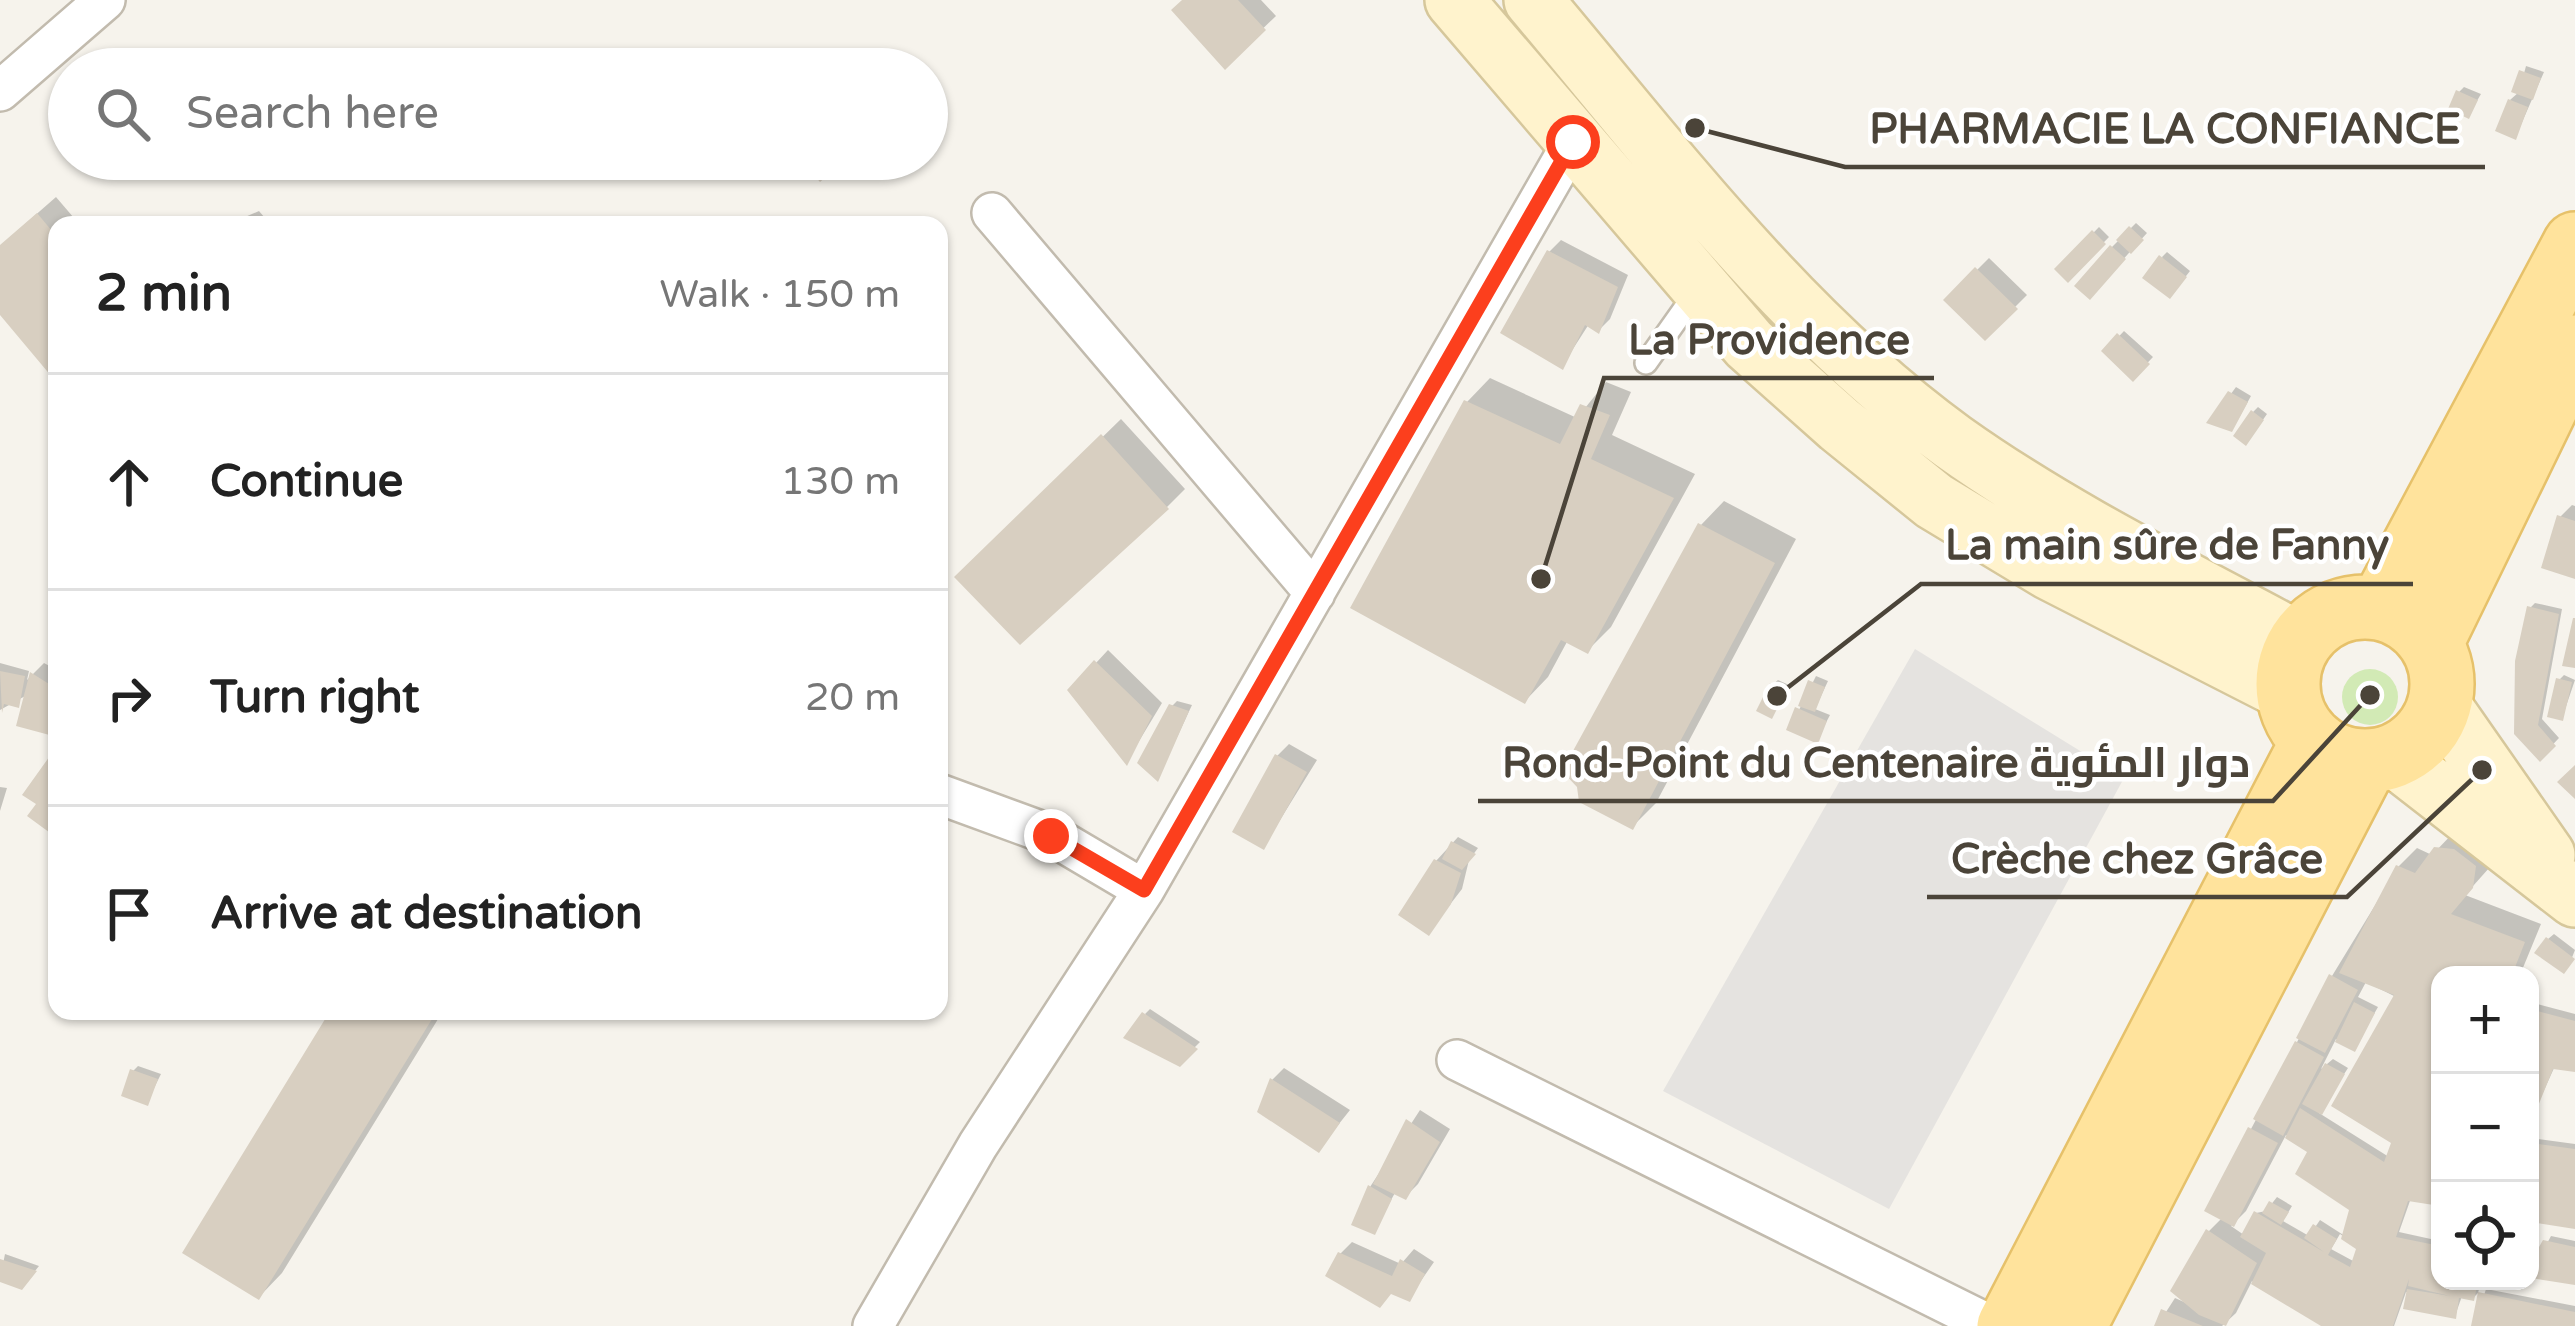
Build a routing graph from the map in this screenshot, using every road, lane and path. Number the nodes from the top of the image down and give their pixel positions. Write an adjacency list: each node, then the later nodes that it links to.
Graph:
1 (105, 0): 4 (street)
2 (1454, 0): 7 (street)
3 (1533, 0): 10 (street)
4 (50, 48)
5 (48, 49): 6 (street)
6 (0, 91)
7 (1573, 142): 10 (street); 13 (street)
8 (992, 213): 13 (street)
9 (2575, 244): 14 (main road)
10 (1717, 262): 12 (lane); 15 (street)
11 (2575, 347): 14 (main road)
12 (1646, 363)
13 (1315, 593): 17 (street)
14 (2417, 651): 15 (main road); 15 (main road); 18 (street)
15 (2332, 718): 18 (street); 22 (main road); 23 (main road)
16 (948, 797): 17 (street)
17 (1144, 890): 20 (street)
18 (2568, 892)
19 (1457, 1060): 21 (street)
20 (873, 1326)
21 (1992, 1326)
22 (2009, 1326)
23 (2074, 1326)

